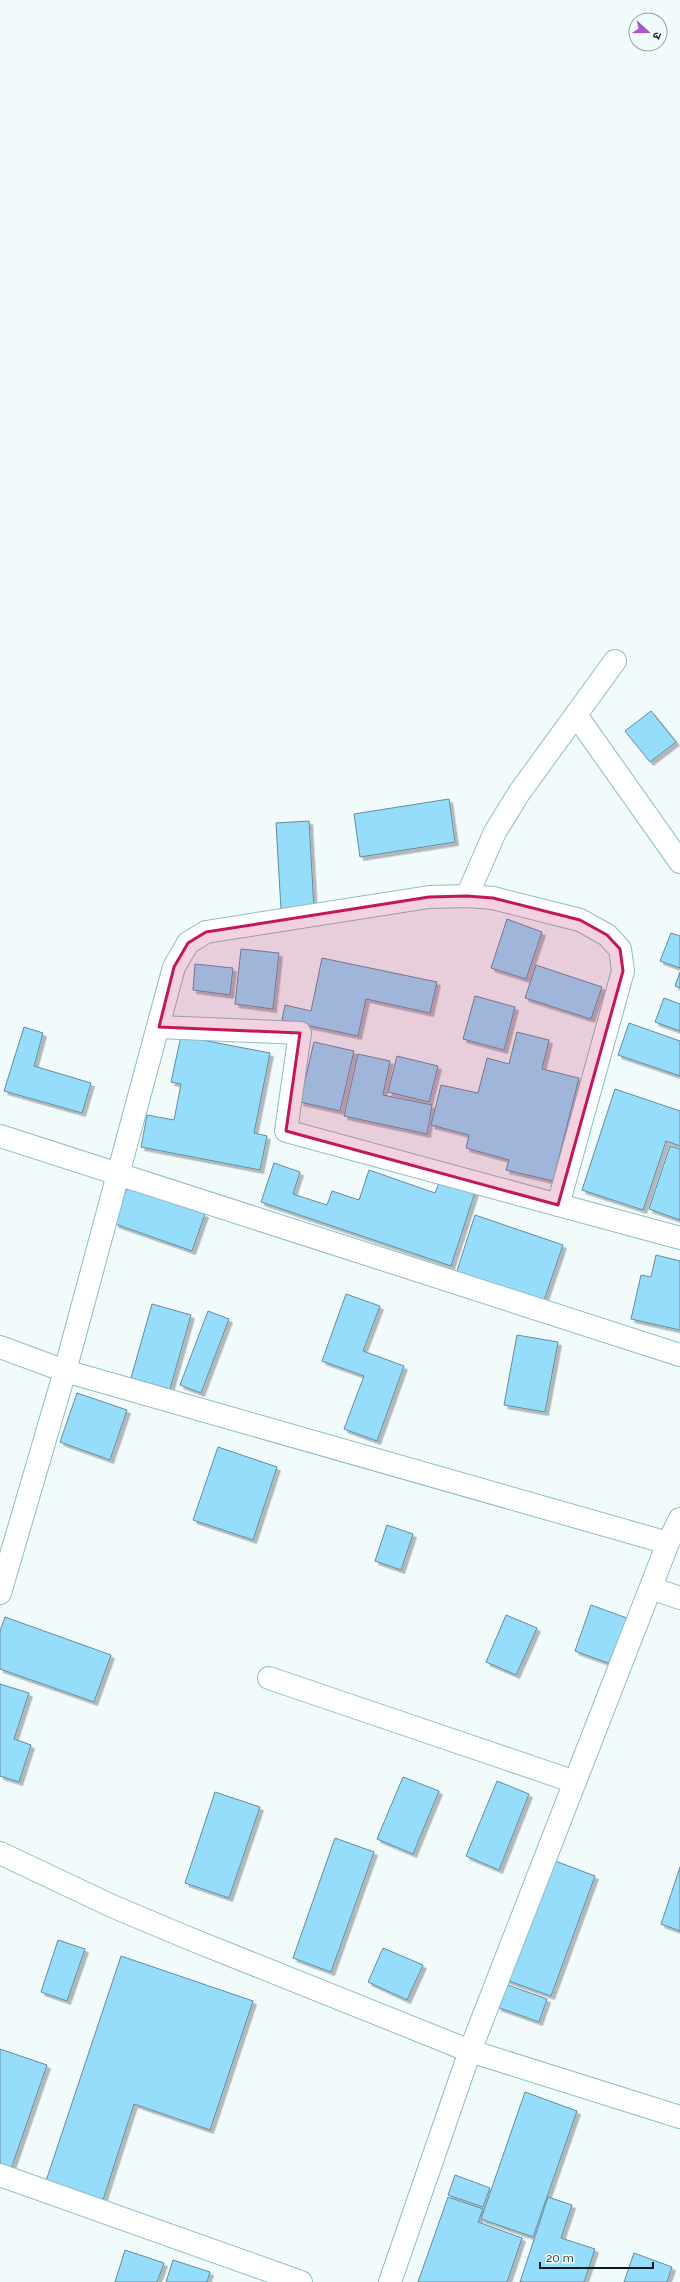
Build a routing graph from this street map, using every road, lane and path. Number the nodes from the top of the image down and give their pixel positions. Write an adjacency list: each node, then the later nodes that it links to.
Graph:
1 (615, 661): 2 (street)
2 (576, 715): 3 (street); 4 (street)
3 (680, 862)
4 (467, 896): 5 (street); 8 (street)
5 (159, 1027): 7 (street); 8 (street)
6 (0, 1136): 7 (street)
7 (118, 1174): 11 (street); 12 (street)
8 (558, 1205): 9 (street)
9 (680, 1238)
10 (0, 1347): 12 (street)
11 (680, 1355)
12 (65, 1371): 14 (street); 16 (street)
13 (680, 1519): 14 (street)
14 (668, 1543): 15 (street)
15 (651, 1588): 17 (street); 19 (street)
16 (0, 1593)
17 (680, 1598)
18 (269, 1678): 19 (street)
19 (575, 1782): 21 (street)
20 (0, 1853): 21 (street)
21 (470, 2051): 22 (street); 25 (street)
22 (680, 2117)
23 (0, 2175): 24 (street)
24 (301, 2282)
25 (390, 2282)

